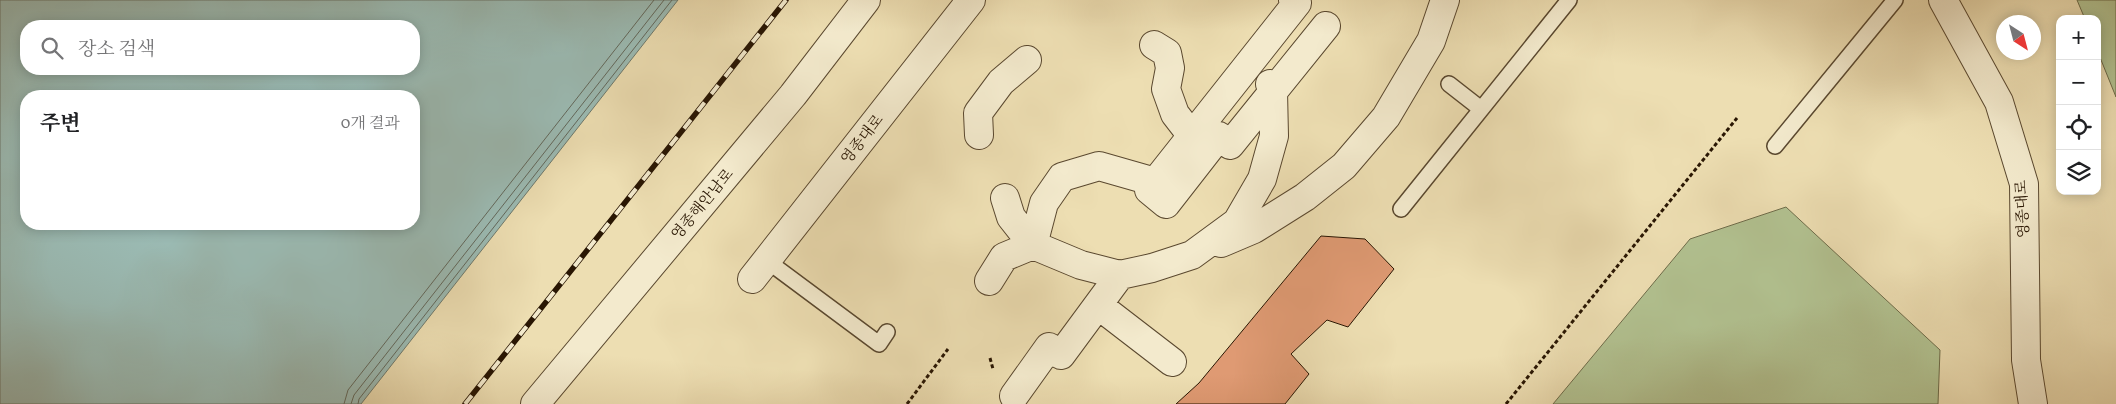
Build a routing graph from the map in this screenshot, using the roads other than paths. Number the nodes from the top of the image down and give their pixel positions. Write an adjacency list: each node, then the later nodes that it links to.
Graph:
1 (866, 0): 30 (street, 영종해안남로)
2 (971, 0): 23 (street, 영종대로)
3 (1293, 0): 10 (street)
4 (1569, 0): 14 (lane)
5 (1895, 0): 17 (lane)
6 (1943, 0): 31 (street, 영종대로)
7 (1446, 1): 22 (street)
8 (1326, 26): 13 (street)
9 (1154, 45): 16 (street)
10 (1254, 47): 13 (street); 16 (street)
11 (1027, 60): 15 (street)
12 (1449, 84): 14 (lane)
13 (1273, 90): 18 (street); 22 (street)
14 (1482, 109): 20 (lane)
15 (979, 135)
16 (1192, 136): 18 (street)
17 (1775, 146)
18 (1155, 182): 21 (street)
19 (1005, 198): 21 (street)
20 (1401, 209)
21 (1033, 245): 24 (street); 25 (street)
22 (1192, 255): 24 (street)
23 (759, 270): 27 (lane)
24 (1120, 275): 26 (street)
25 (989, 281)
26 (1098, 305): 28 (street); 29 (street)
27 (887, 332)
28 (1172, 362)
29 (1014, 396)
30 (535, 404)
31 (2034, 404)

